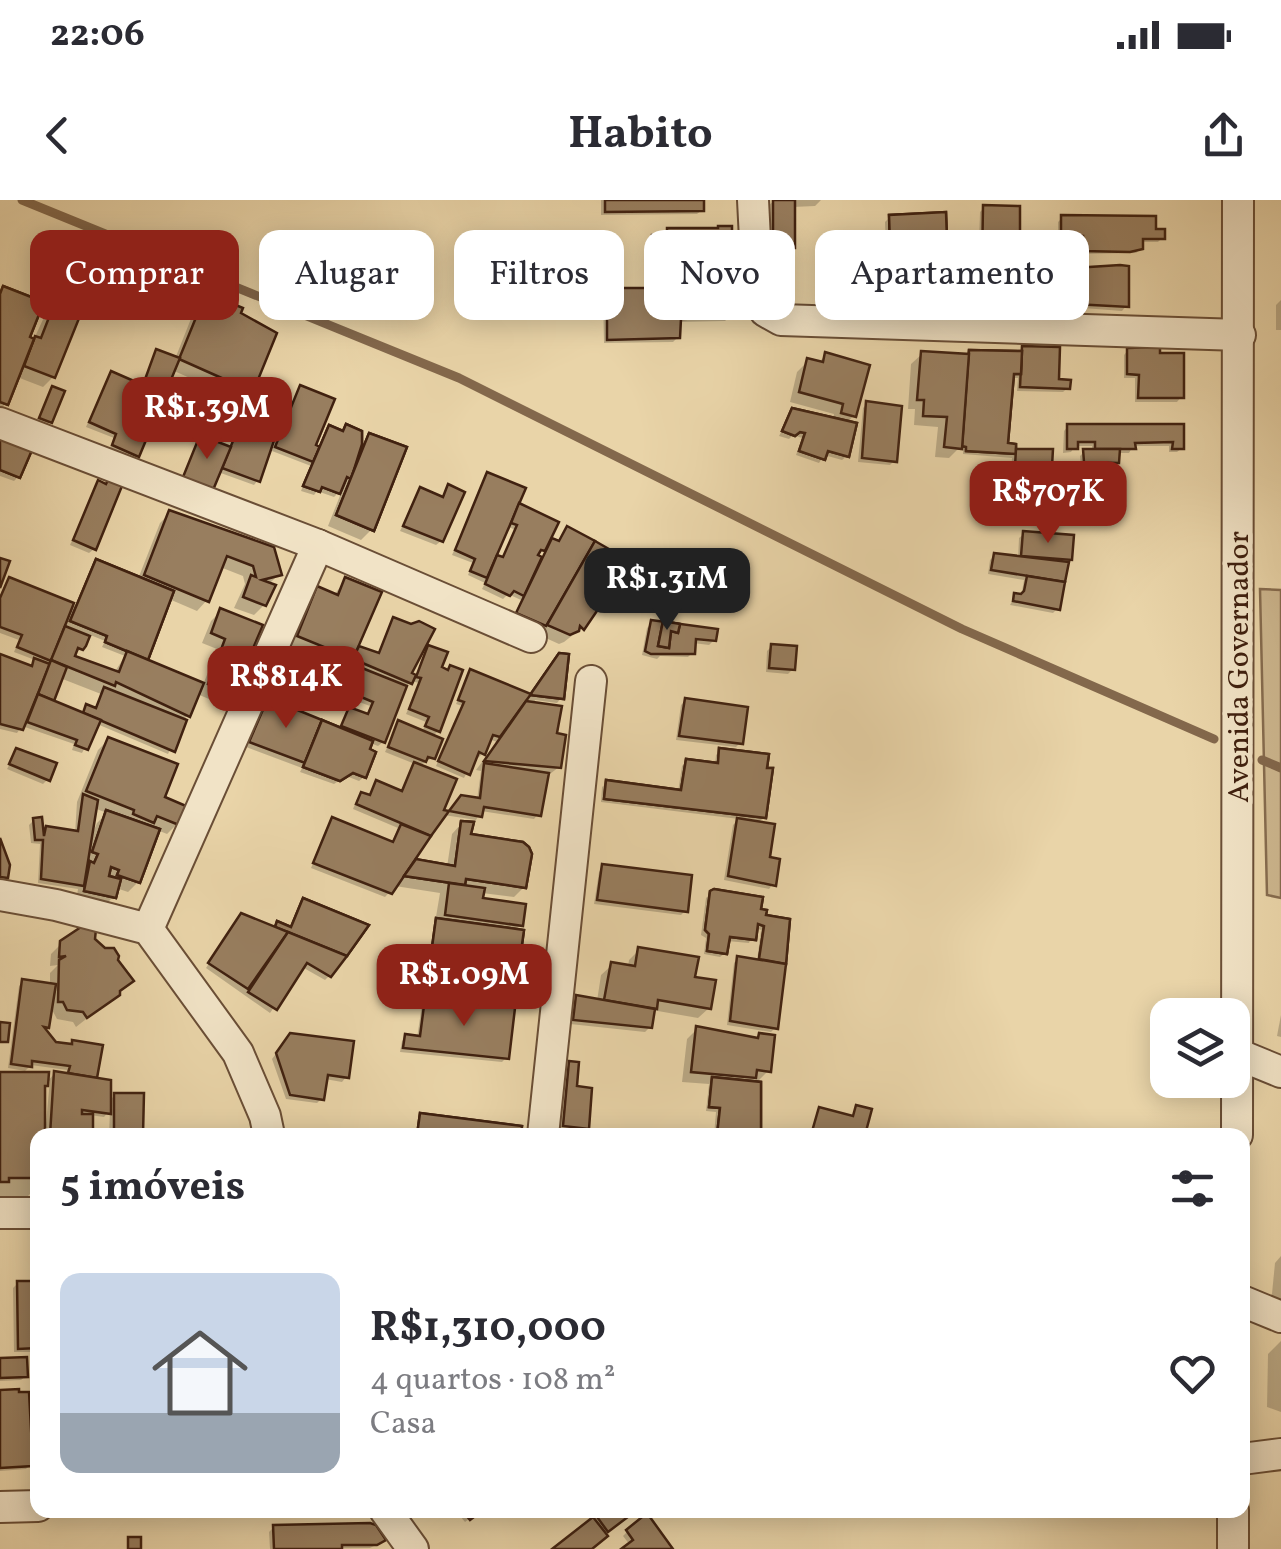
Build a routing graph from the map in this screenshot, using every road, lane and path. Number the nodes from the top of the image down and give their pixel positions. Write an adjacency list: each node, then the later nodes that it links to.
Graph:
1 (752, 200): 3 (street)
2 (1238, 200): 3 (street, Avenida Governador)
3 (1240, 336): 10 (street, Avenida Governador)
4 (0, 423): 5 (street)
5 (318, 545): 6 (street); 9 (street)
6 (530, 637)
7 (591, 681): 15 (street)
8 (0, 895): 9 (street)
9 (148, 929): 14 (street)
10 (1237, 998)
11 (1250, 1059): 12 (street)
12 (1281, 1072)
13 (1236, 1098): 16 (street, Avenida Governador)
14 (268, 1128)
15 (544, 1128)
16 (1236, 1128)
17 (0, 1213): 18 (street)
18 (30, 1213)
19 (1250, 1304): 20 (street)
20 (1281, 1317)
21 (1281, 1454): 22 (street)
22 (1250, 1458)
23 (0, 1506): 24 (street)
24 (30, 1506)
25 (391, 1518): 27 (street)
26 (1233, 1518): 28 (street)
27 (412, 1549)
28 (1233, 1549)

